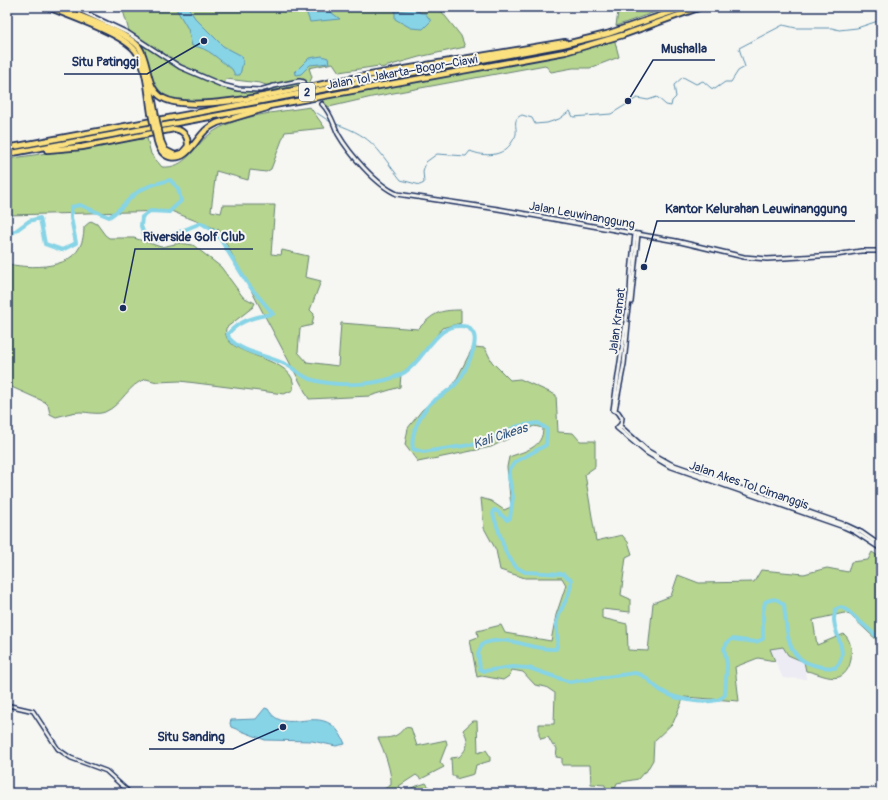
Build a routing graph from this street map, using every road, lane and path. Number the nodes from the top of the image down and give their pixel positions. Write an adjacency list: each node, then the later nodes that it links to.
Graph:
1 (48, 7): 11 (highway)
2 (58, 7): 7 (highway)
3 (73, 7): 8 (main road)
4 (686, 7): 6 (highway, Jalan Tol Jakarta–Bogor–Ciawi / 2)
5 (701, 7): 10 (highway, Jalan Tol Jakarta–Bogor–Ciawi / 2)
6 (602, 36): 7 (highway); 13 (highway, Jalan Tol Jakarta–Bogor–Ciawi / 2)
7 (149, 79): 11 (highway)
8 (304, 82)
9 (322, 104): 16 (main road, Jalan Leuwinanggung)
10 (272, 106): 12 (highway); 14 (highway, Jalan Tol Jakarta–Bogor–Ciawi / 2)
11 (153, 113): 12 (highway, bridge)
12 (159, 141): 14 (highway)
13 (7, 148)
14 (20, 152): 15 (highway, Jalan Tol Jakarta–Bogor–Ciawi / 2)
15 (7, 154)
16 (637, 234): 17 (main road, Jalan Leuwinanggung); 18 (main road, Jalan Kramat)
17 (881, 251)
18 (619, 427): 19 (main road, Jalan Akes Tol Cimanggis)
19 (870, 540): 20 (main road, Jalan Akes Tol Cimanggis); 21 (main road, Jalan Akes Tol Cimanggis)
20 (881, 546)
21 (881, 550)
22 (7, 705): 23 (street)
23 (130, 793)

